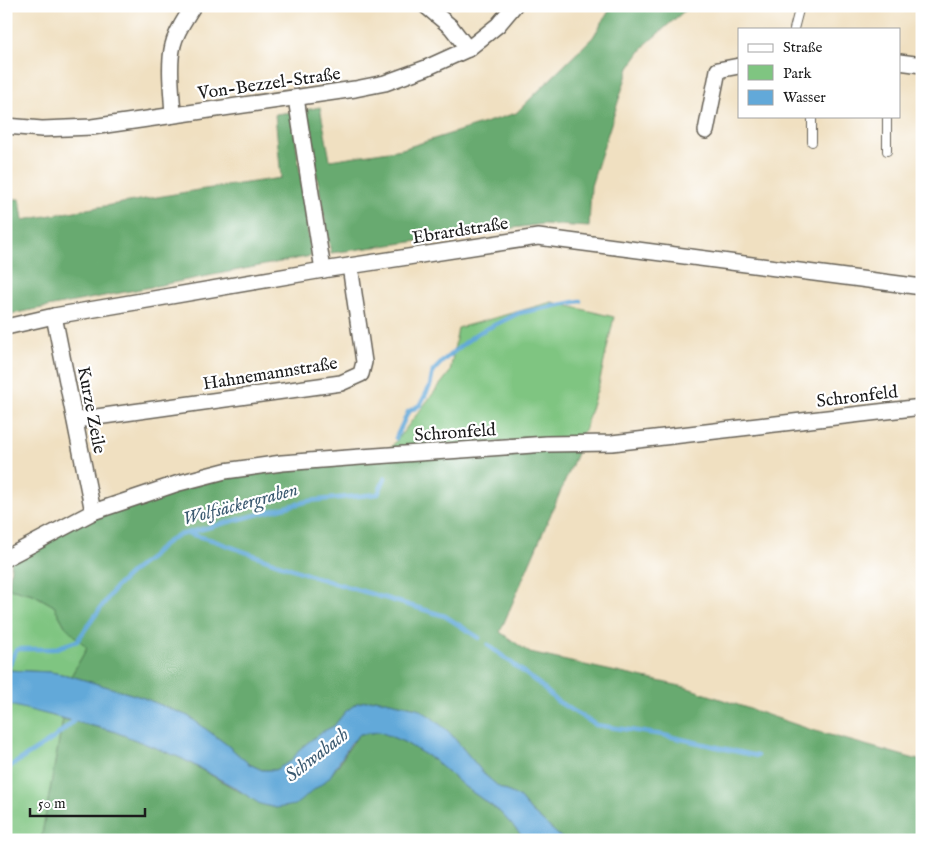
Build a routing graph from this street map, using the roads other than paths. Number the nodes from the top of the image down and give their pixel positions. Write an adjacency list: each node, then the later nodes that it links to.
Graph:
1 (193, 6): 11 (street)
2 (426, 6): 6 (street)
3 (514, 6): 6 (street, Von-Bezzel-Straße)
4 (800, 6): 5 (lane)
5 (794, 28)
6 (468, 49): 10 (street, Von-Bezzel-Straße)
7 (900, 62): 8 (street)
8 (922, 65)
9 (738, 66): 15 (street)
10 (296, 98): 11 (street, Von-Bezzel-Straße); 19 (street)
11 (173, 116): 14 (street, Von-Bezzel-Straße)
12 (812, 118): 16 (lane)
13 (887, 118): 17 (lane)
14 (6, 126)
15 (706, 131)
16 (812, 142)
17 (888, 151)
18 (350, 266): 19 (street, Ebrardstraße); 20 (street, Ebrardstraße); 24 (street, Hahnemannstraße)
19 (323, 270): 21 (street, Ebrardstraße)
20 (922, 287)
21 (54, 316): 22 (street, Ebrardstraße); 24 (street, Kurze Zeile)
22 (6, 327)
23 (922, 407): 25 (street, Schronfeld)
24 (75, 420): 25 (street, Kurze Zeile)
25 (93, 512): 26 (street, Schronfeld)
26 (6, 558)

